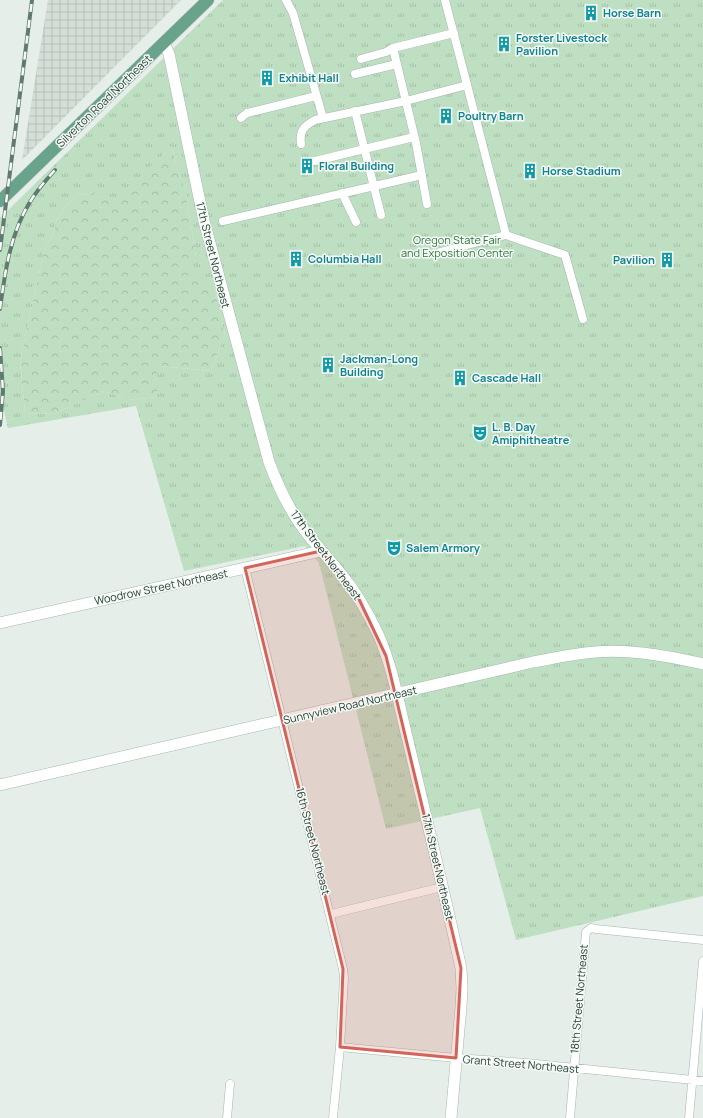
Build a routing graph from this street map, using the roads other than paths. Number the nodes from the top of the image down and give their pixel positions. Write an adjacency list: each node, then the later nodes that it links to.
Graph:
1 (208, 0): 5 (main road, Silverton Road Northeast)
2 (286, 0): 11 (street)
3 (445, 0): 4 (street)
4 (454, 33): 6 (street); 10 (street)
5 (164, 43): 23 (main road, Silverton Road Northeast); 31 (main road, 17th Street Northeast)
6 (394, 48): 7 (street); 8 (street)
7 (361, 59)
8 (397, 64): 9 (street); 12 (street)
9 (355, 74)
10 (467, 85): 12 (street); 28 (street)
11 (316, 96): 14 (street); 15 (street)
12 (406, 101): 13 (street); 16 (street)
13 (355, 111): 15 (street); 18 (street)
14 (241, 118)
15 (323, 118): 17 (street)
16 (414, 137): 18 (street); 20 (street)
17 (301, 144)
18 (365, 149): 19 (street); 21 (street)
19 (315, 161)
20 (422, 175): 21 (street); 24 (street)
21 (374, 186): 22 (street); 25 (street)
22 (342, 194): 26 (street); 27 (street)
23 (0, 201)
24 (427, 204)
25 (381, 215)
26 (223, 221)
27 (356, 222)
28 (506, 235): 29 (street); 30 (street)
29 (440, 252)
30 (583, 319)
31 (321, 551): 32 (main road, Woodrow Street Northeast); 35 (main road, 17th Street Northeast)
32 (245, 568): 33 (main road, Woodrow Street Northeast); 36 (street, 16th Street Northeast)
33 (0, 623)
34 (703, 664): 35 (main road, Sunnyview Road Northeast)
35 (396, 694): 36 (main road, Sunnyview Road Northeast); 38 (main road, 17th Street Northeast)
36 (282, 720): 37 (main road, Sunnyview Road Northeast); 39 (street, 16th Street Northeast)
37 (0, 785)
38 (442, 887): 39 (street); 43 (main road, 17th Street Northeast)
39 (331, 914): 42 (street, 16th Street Northeast)
40 (703, 940): 44 (street, 18th Street Northeast)
41 (703, 961): 45 (street)
42 (340, 1047): 43 (street, Grant Street Northeast); 49 (street, 16th Street Northeast)
43 (456, 1058): 44 (street, Grant Street Northeast); 50 (main road, 17th Street Northeast)
44 (574, 1068): 45 (street, Grant Street Northeast); 51 (street, 18th Street Northeast)
45 (692, 1080): 46 (street, Grant Street Northeast); 52 (street)
46 (703, 1081)
47 (230, 1084): 48 (street)
48 (227, 1118)
49 (333, 1118)
50 (451, 1118)
51 (570, 1118)
52 (689, 1118)

